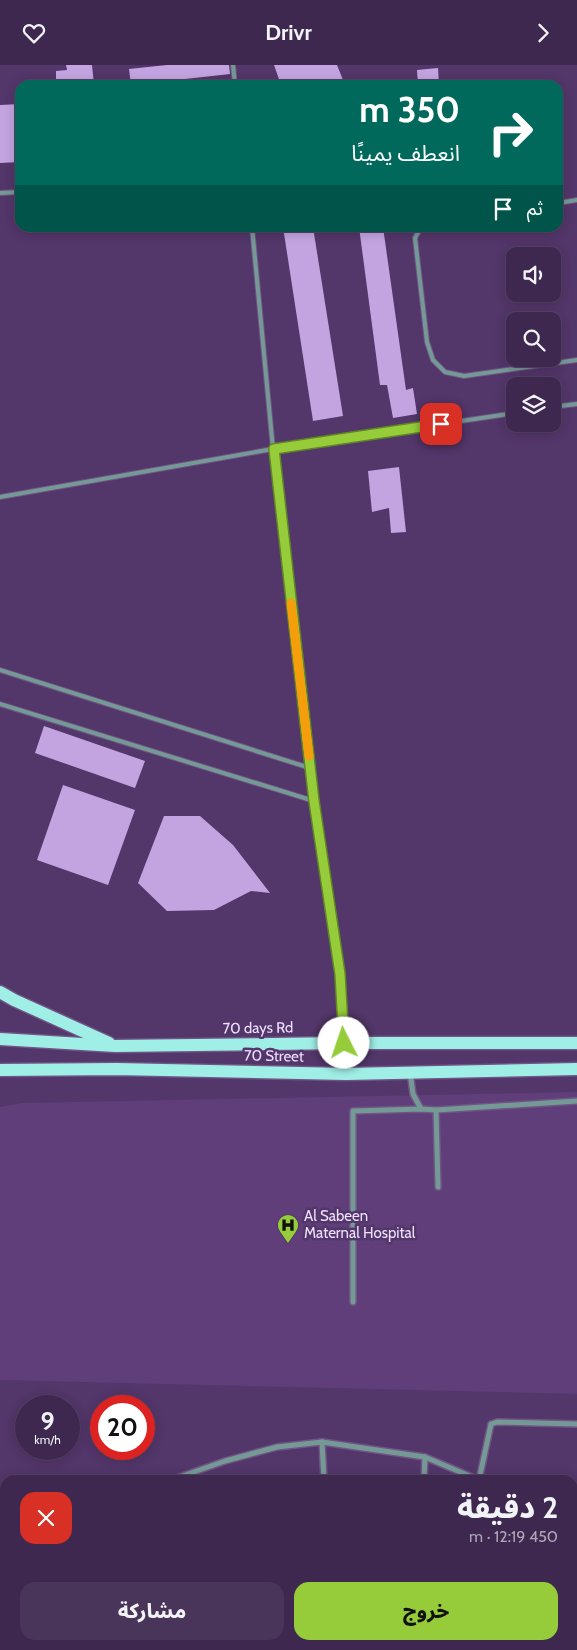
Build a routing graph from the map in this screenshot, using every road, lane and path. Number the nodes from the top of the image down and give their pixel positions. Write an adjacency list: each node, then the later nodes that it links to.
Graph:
1 (232, 65): 2 (lane)
2 (234, 80)
3 (15, 192): 4 (lane)
4 (0, 193)
5 (577, 200): 6 (lane)
6 (563, 202)
7 (252, 232): 13 (lane)
8 (418, 232): 9 (lane)
9 (577, 360)
10 (577, 404): 11 (lane)
11 (561, 406)
12 (506, 414): 13 (lane)
13 (274, 449): 14 (lane); 17 (lane)
14 (0, 497)
15 (0, 670): 17 (lane)
16 (0, 703): 18 (lane)
17 (310, 768): 18 (lane)
18 (314, 801): 21 (lane)
19 (0, 992): 23 (main road)
20 (0, 1039): 23 (main road, 70 days Rd)
21 (344, 1043): 22 (main road, 70 days Rd); 23 (main road, 70 days Rd)
22 (577, 1043)
23 (115, 1046)
24 (577, 1069): 26 (main road, 70 Street)
25 (0, 1070): 26 (main road, 70 Street)
26 (410, 1072): 28 (street)
27 (577, 1101): 29 (street)
28 (421, 1109): 29 (street); 31 (street)
29 (436, 1110): 30 (street)
30 (438, 1187)
31 (353, 1302)
32 (577, 1424): 39 (street)
33 (322, 1442): 34 (street); 35 (street); 36 (street)
34 (424, 1457): 37 (street); 38 (street)
35 (185, 1475)
36 (324, 1475)
37 (424, 1475)
38 (467, 1475)
39 (480, 1475)

